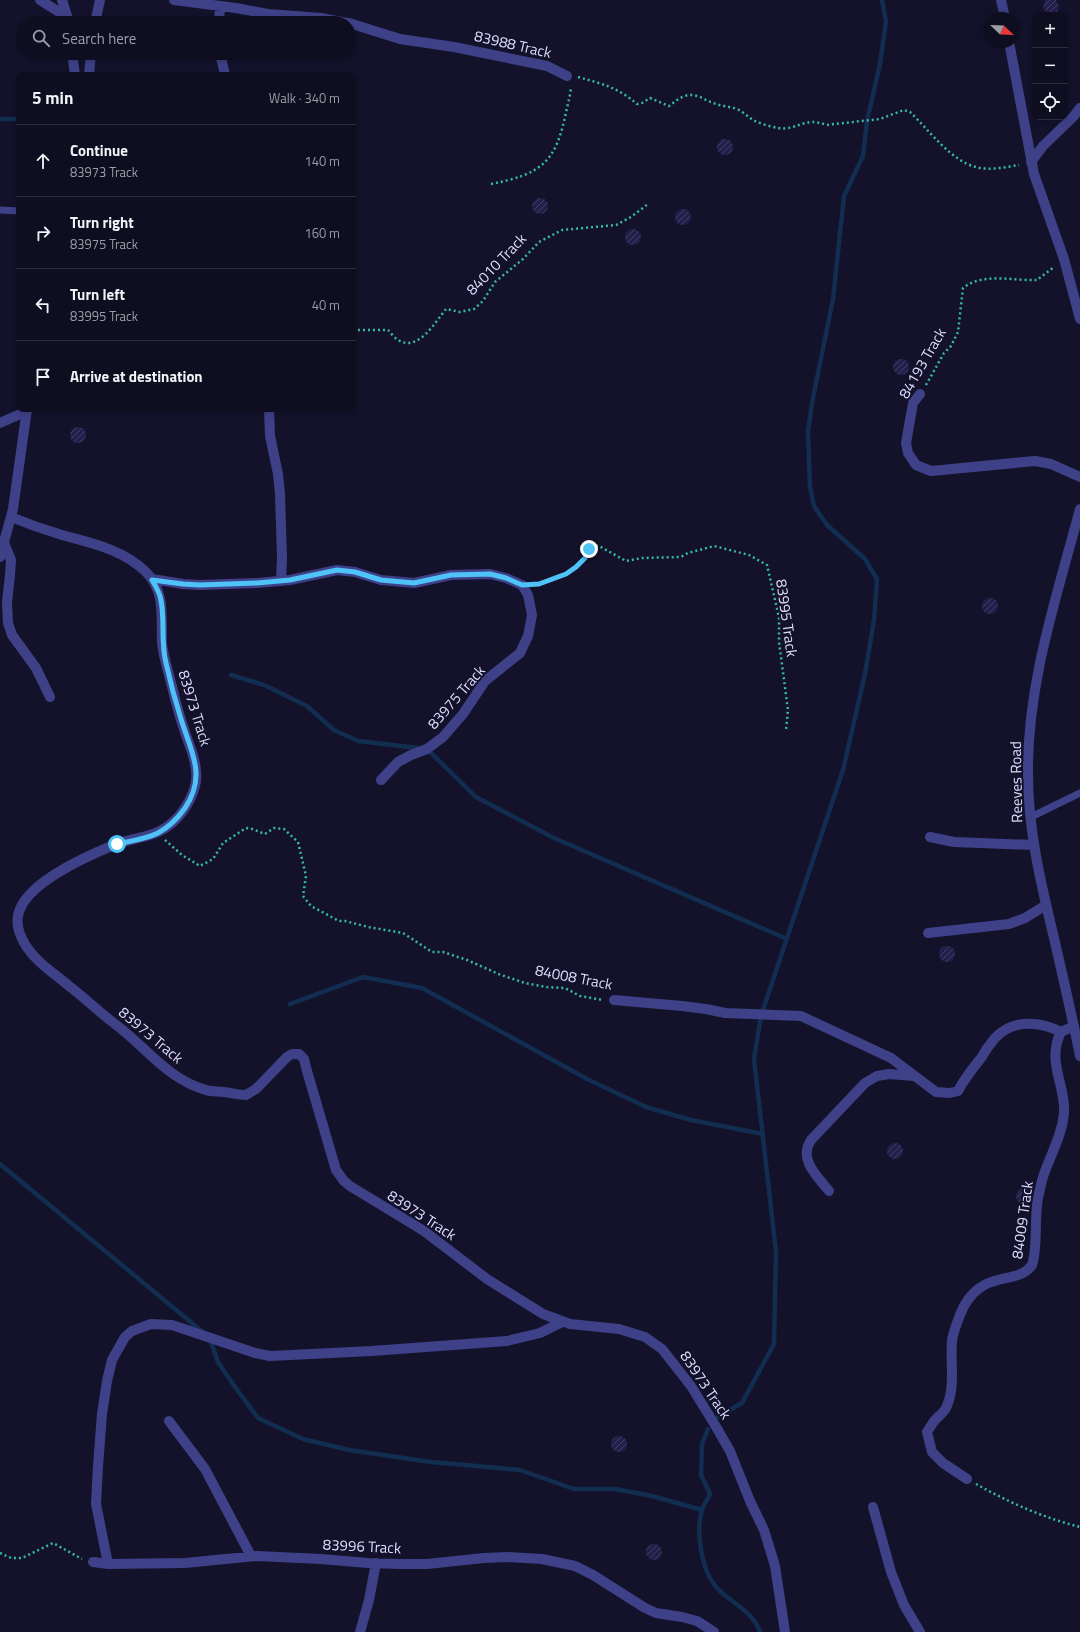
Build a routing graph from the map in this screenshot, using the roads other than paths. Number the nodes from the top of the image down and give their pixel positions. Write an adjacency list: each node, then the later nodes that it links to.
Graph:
1 (40, 0): 8 (street)
2 (62, 0): 9 (street)
3 (100, 0): 10 (street)
4 (174, 0): 6 (street, 83988 Track)
5 (1001, 0): 7 (street)
6 (220, 6): 11 (street); 12 (street, 83988 Track)
7 (1004, 12)
8 (62, 16)
9 (67, 16)
10 (97, 16)
11 (219, 16)
12 (294, 16)
13 (356, 25): 21 (street, 83988 Track)
14 (1010, 48): 23 (street)
15 (73, 60): 18 (street)
16 (90, 60): 19 (street)
17 (222, 60): 20 (street)
18 (75, 72)
19 (89, 72)
20 (224, 72)
21 (567, 76)
22 (1079, 109): 23 (street)
23 (1032, 162): 26 (street)
24 (0, 210): 25 (lane)
25 (16, 211)
26 (1080, 319)
27 (920, 394): 32 (street, 84193 Track)
28 (23, 412): 31 (street)
29 (27, 412): 34 (street)
30 (269, 412): 38 (street)
31 (0, 424)
32 (1080, 477)
33 (1080, 509): 42 (street, Reeves Road)
34 (11, 517): 35 (street); 37 (street, 83973 Track)
35 (4, 543): 36 (street); 39 (street)
36 (0, 557)
37 (152, 580): 38 (street); 53 (street, 83973 Track)
38 (280, 581): 40 (street, 83975 Track)
39 (50, 697)
40 (381, 780)
41 (1080, 793): 42 (lane)
42 (1031, 817): 44 (street, Reeves Road)
43 (930, 838): 44 (street)
44 (1034, 845): 45 (street, Reeves Road)
45 (1046, 905): 46 (street); 48 (street, Reeves Road)
46 (928, 934)
47 (614, 1000): 51 (street, 84008 Track)
48 (1074, 1026): 49 (street); 50 (street, Reeves Road)
49 (1061, 1032): 51 (street, 84008 Track); 55 (street, 84009 Track)
50 (1080, 1056)
51 (914, 1076): 52 (street)
52 (829, 1191)
53 (562, 1322): 59 (street); 63 (street, 83973 Track)
54 (169, 1421): 57 (street)
55 (967, 1479)
56 (873, 1506): 64 (street)
57 (251, 1556): 59 (street, 83996 Track); 60 (street, 83996 Track)
58 (93, 1562): 59 (street, 83996 Track)
59 (108, 1564)
60 (376, 1564): 61 (street); 62 (street, 83996 Track)
61 (360, 1632)
62 (714, 1632)
63 (785, 1632)
64 (920, 1632)

